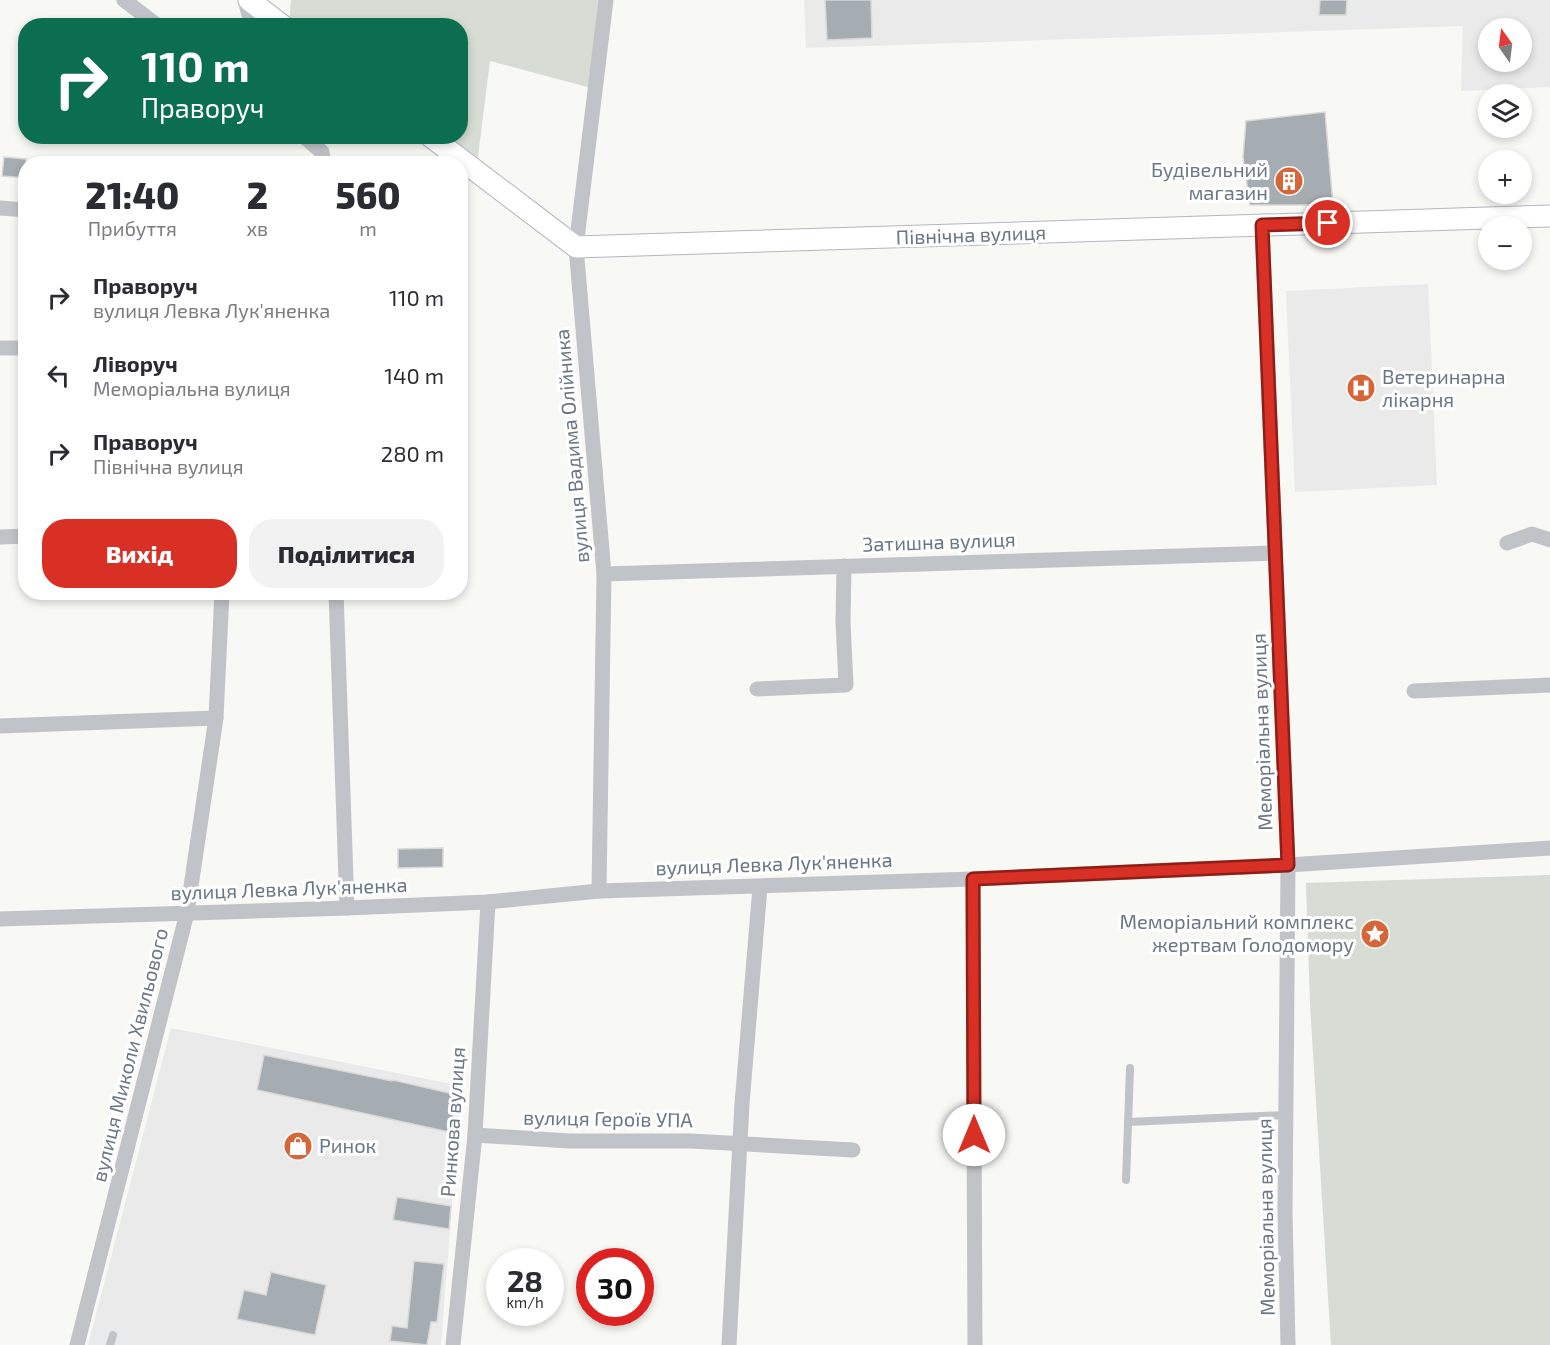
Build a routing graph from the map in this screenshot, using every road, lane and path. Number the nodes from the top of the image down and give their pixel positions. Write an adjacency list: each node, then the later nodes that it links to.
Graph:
1 (124, 0): 4 (street)
2 (247, 0): 5 (street); 6 (street)
3 (606, 0): 16 (street, вулиця Вадима Олійника)
4 (148, 18)
5 (250, 18)
6 (272, 18)
7 (312, 144): 9 (street)
8 (441, 144): 10 (street)
9 (323, 156)
10 (456, 156)
11 (468, 165): 16 (street)
12 (0, 208): 13 (street)
13 (18, 209)
14 (1550, 216): 15 (street, Північна вулиця)
15 (1262, 225): 16 (street, Північна вулиця); 23 (street, Меморіальна вулиця)
16 (576, 247): 25 (street, вулиця Вадима Олійника)
17 (0, 348): 18 (street)
18 (18, 348)
19 (18, 536): 20 (street)
20 (0, 537)
21 (1550, 540): 22 (street)
22 (1507, 543)
23 (1276, 553): 24 (street, Затишна вулиця); 34 (street, Меморіальна вулиця)
24 (844, 566): 25 (street, Затишна вулиця); 29 (street)
25 (604, 574): 37 (street, вулиця Вадима Олійника)
26 (222, 600): 31 (street, вулиця Миколи Хвильового)
27 (336, 600): 39 (street)
28 (1550, 685): 30 (street)
29 (756, 689)
30 (1413, 691)
31 (216, 718): 32 (street); 40 (street, вулиця Миколи Хвильового)
32 (0, 726)
33 (1550, 848): 34 (street, вулиця Левка Лук'яненка)
34 (1288, 865): 35 (street, вулиця Левка Лук'яненка); 43 (street, Меморіальна вулиця)
35 (973, 879): 36 (street, вулиця Левка Лук'яненка); 54 (street)
36 (760, 886): 37 (street, вулиця Левка Лук'яненка); 46 (street)
37 (599, 891): 38 (street, вулиця Левка Лук'яненка)
38 (488, 902): 39 (street, вулиця Левка Лук'яненка); 45 (street, Ринкова вулиця)
39 (346, 908): 40 (street, вулиця Левка Лук'яненка)
40 (188, 913): 41 (street, вулиця Левка Лук'яненка); 50 (street, вулиця Миколи Хвильового)
41 (0, 919)
42 (1130, 1068): 44 (lane)
43 (1286, 1114): 44 (lane); 55 (street, Меморіальна вулиця)
44 (1128, 1122): 48 (lane)
45 (475, 1136): 46 (street, вулиця Героїв УПА); 52 (street, Ринкова вулиця)
46 (740, 1145): 47 (street, вулиця Героїв УПА); 53 (street)
47 (853, 1150)
48 (1126, 1180)
49 (113, 1335): 51 (lane)
50 (77, 1345)
51 (110, 1345)
52 (453, 1345)
53 (729, 1345)
54 (975, 1345)
55 (1288, 1345)

